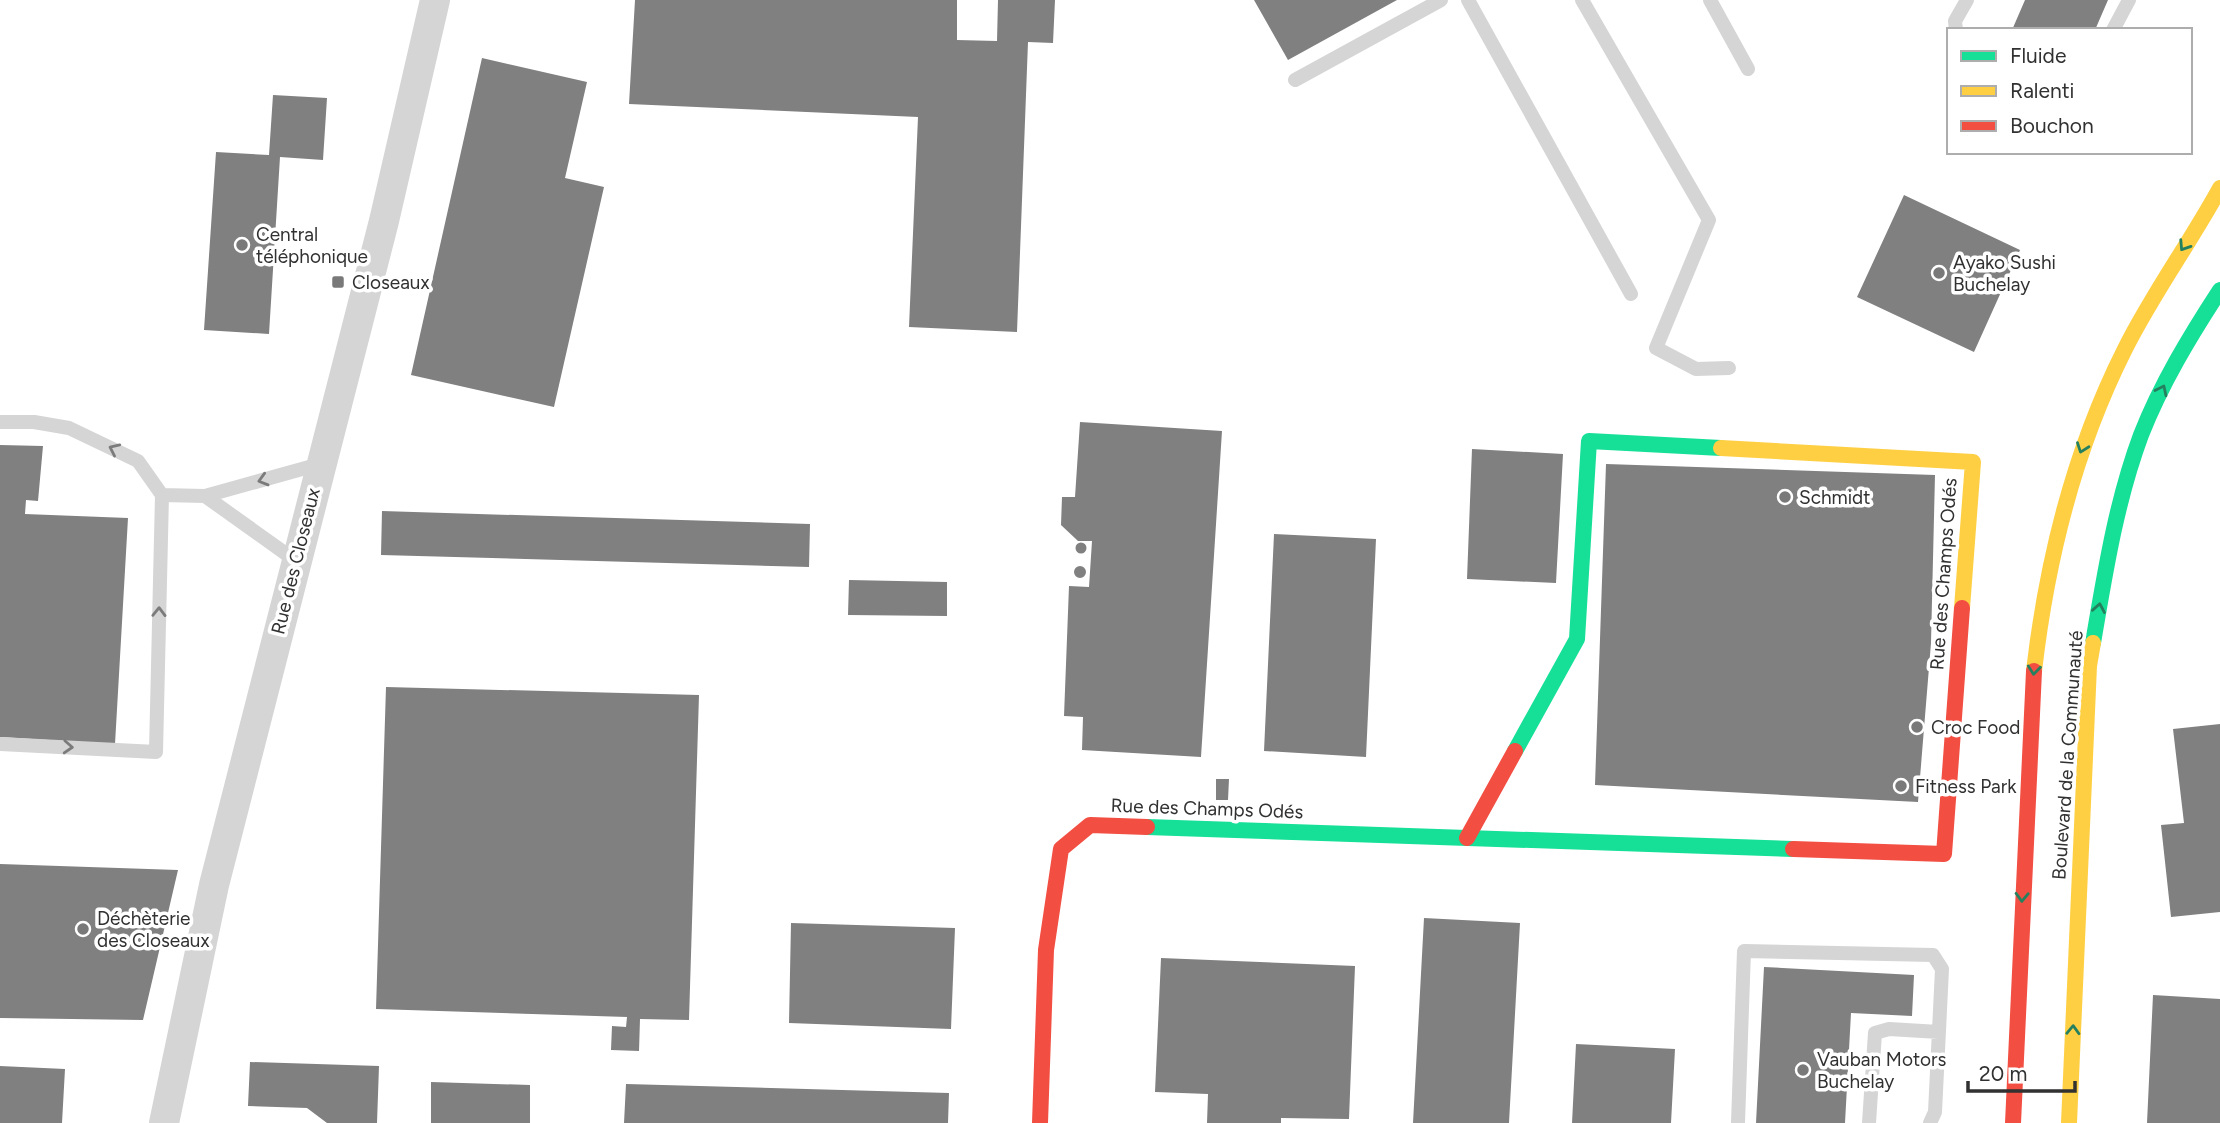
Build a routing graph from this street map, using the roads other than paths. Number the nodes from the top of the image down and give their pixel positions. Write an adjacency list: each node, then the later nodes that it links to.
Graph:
1 (435, 0): 17 (street, Rue des Closeaux)
2 (1441, 0): 11 (lane)
3 (1468, 0): 14 (lane)
4 (1583, 0): 15 (lane)
5 (1710, 0): 10 (lane)
6 (1967, 0): 8 (lane)
7 (2129, 0): 9 (lane)
8 (1956, 28)
9 (2114, 28)
10 (1748, 69)
11 (1295, 79)
12 (2220, 188): 29 (street, Boulevard de la Communauté, one-way to 29)
13 (2220, 290): 30 (street, Boulevard de la Communauté, one-way to 13)
14 (1630, 294)
15 (1730, 368)
16 (0, 422): 18 (lane, one-way to 16)
17 (320, 464): 19 (lane, one-way to 19); 20 (street, Rue des Closeaux)
18 (162, 495): 19 (lane); 21 (lane, one-way to 18)
19 (205, 496): 20 (lane)
20 (296, 561): 24 (street, Rue des Closeaux)
21 (0, 744)
22 (1467, 838): 22 (street, Rue des Champs Odés); 25 (street, Rue des Champs Odés)
23 (1939, 1032): 26 (lane); 27 (lane); 28 (lane)
24 (164, 1123)
25 (1040, 1123)
26 (1738, 1123)
27 (1869, 1123)
28 (1930, 1123)
29 (2013, 1123)
30 (2069, 1123)

